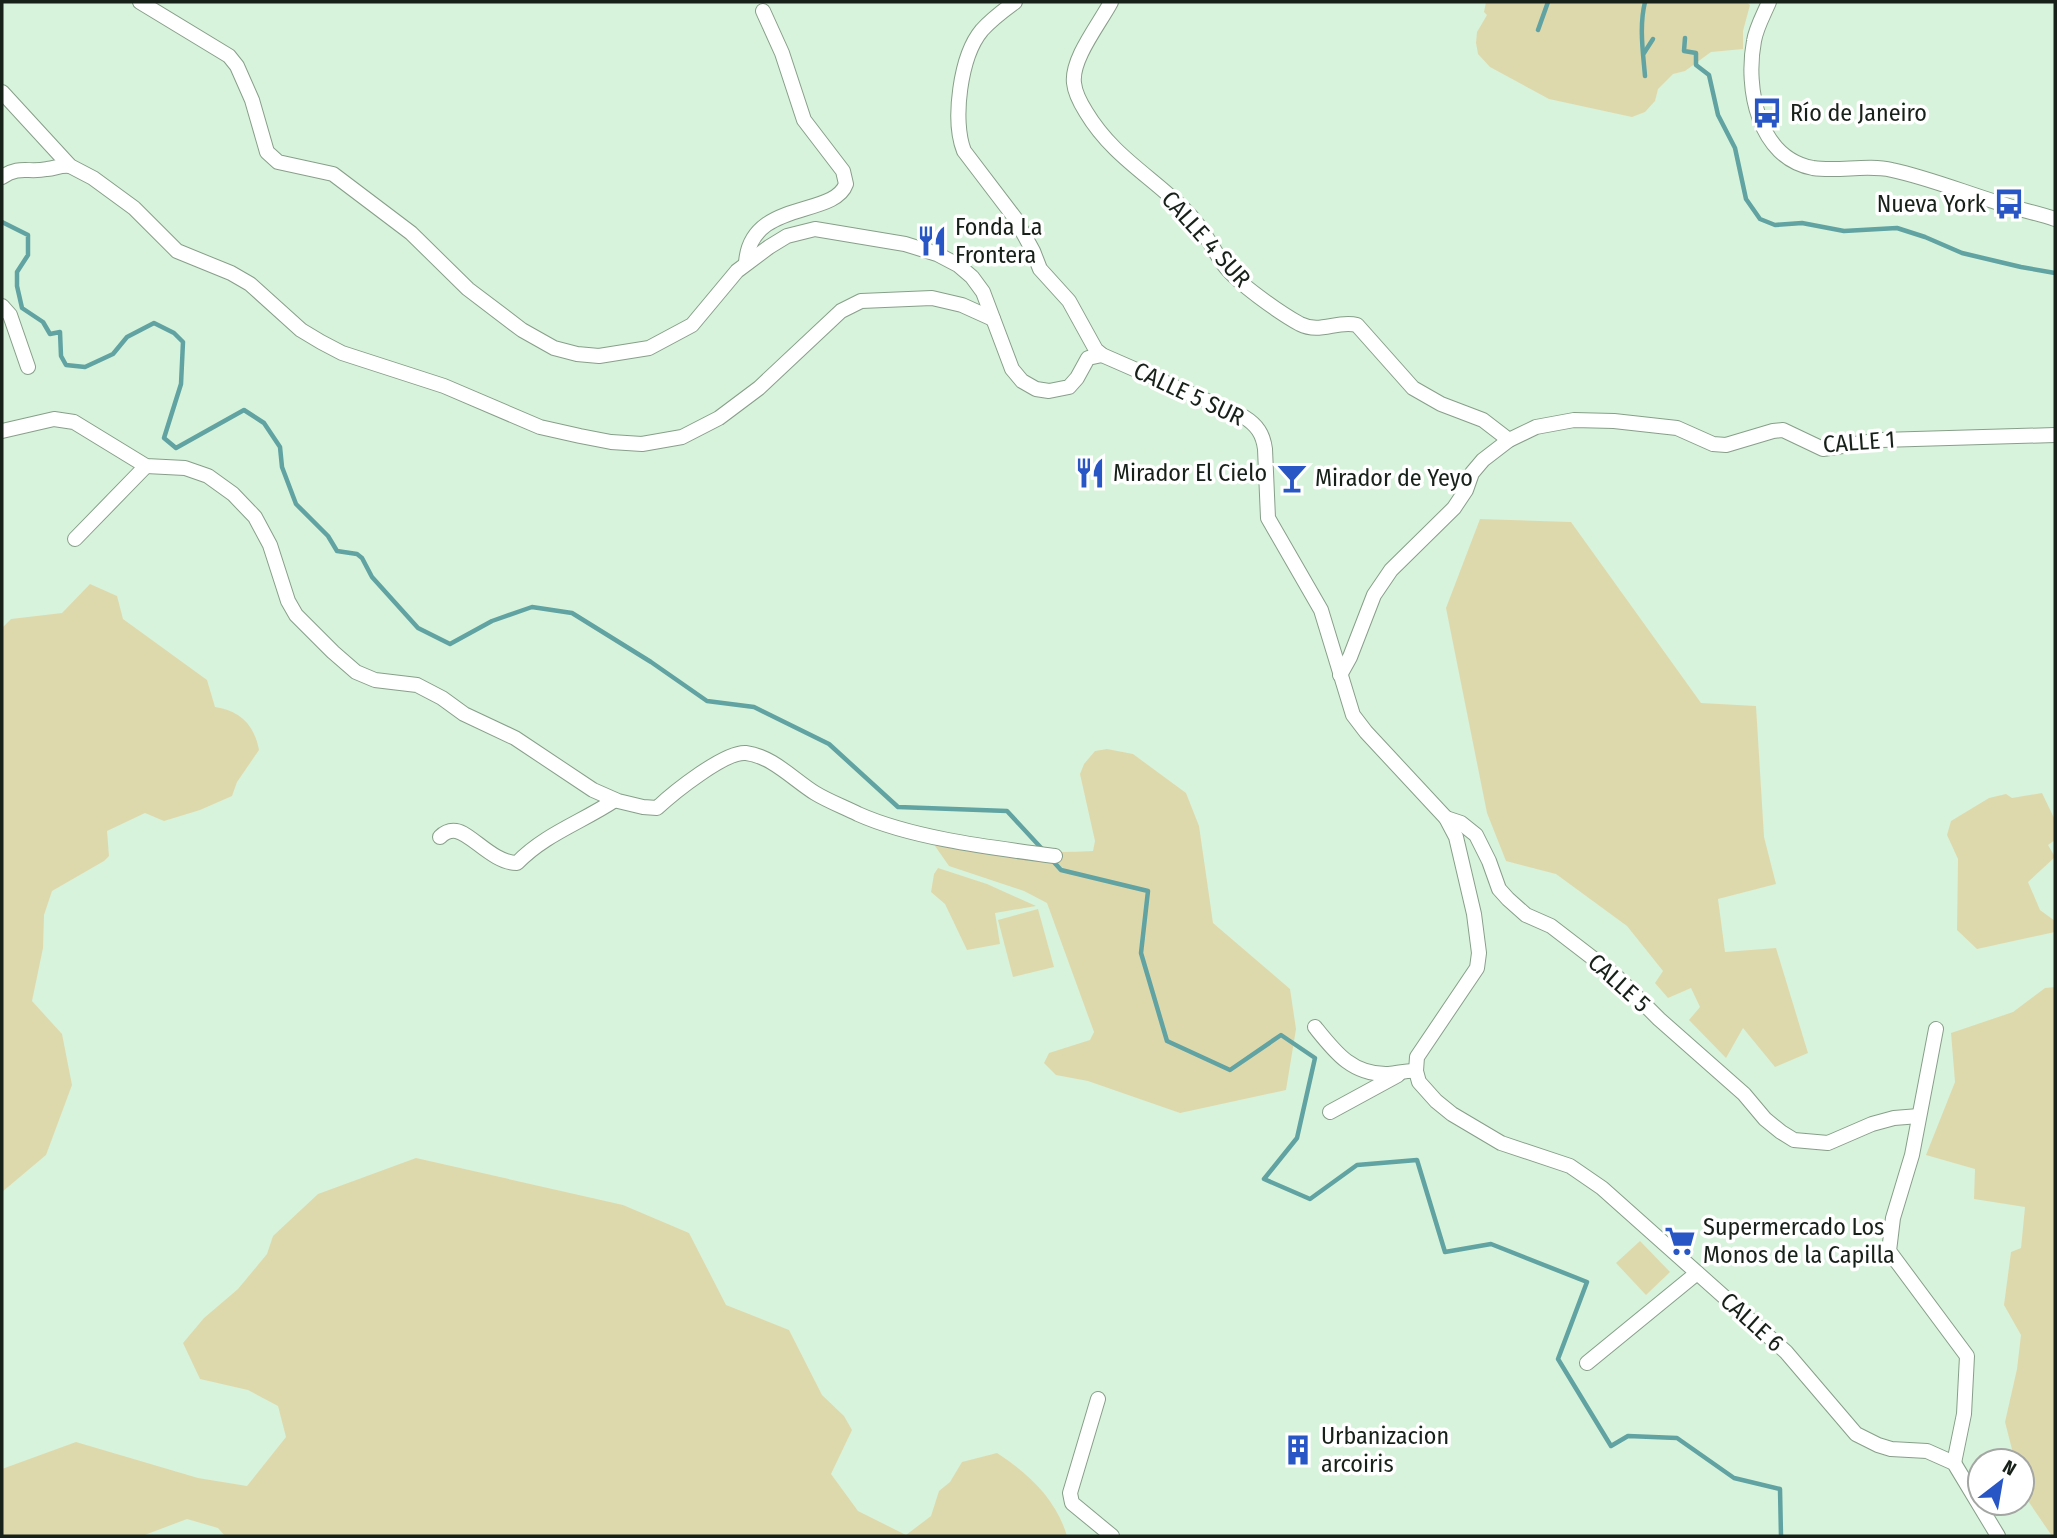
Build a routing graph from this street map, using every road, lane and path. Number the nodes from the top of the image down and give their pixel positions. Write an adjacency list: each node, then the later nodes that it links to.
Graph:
1 (140, 2): 10 (street)
2 (1015, 2): 13 (street, CALLE 5 SUR)
3 (1111, 2): 17 (street, CALLE 4 SUR)
4 (1769, 2): 9 (street)
5 (763, 11): 10 (street)
6 (2, 92): 7 (street)
7 (70, 166): 8 (street); 12 (street)
8 (2, 177)
9 (2055, 219)
10 (746, 263): 12 (street)
11 (2, 306): 14 (street)
12 (993, 319): 13 (street)
13 (1102, 355): 20 (street, CALLE 5 SUR)
14 (28, 366)
15 (2, 432): 18 (street)
16 (2055, 435): 17 (street, CALLE 1)
17 (1509, 440): 20 (street, CALLE 1)
18 (146, 466): 19 (street); 21 (street)
19 (75, 539)
20 (1340, 675): 22 (street, CALLE 5 SUR)
21 (615, 800): 23 (street); 24 (street)
22 (1446, 818): 27 (street); 29 (street, CALLE 5)
23 (440, 837)
24 (1055, 856)
25 (1315, 1027): 27 (street)
26 (1936, 1029): 29 (street)
27 (1410, 1071): 28 (street); 30 (street, CALLE 6)
28 (1330, 1112)
29 (1919, 1116): 33 (street)
30 (1697, 1273): 31 (street); 33 (street, CALLE 6)
31 (1587, 1363)
32 (1098, 1399): 34 (street)
33 (1955, 1463): 35 (street)
34 (1112, 1536)
35 (1998, 1536)

